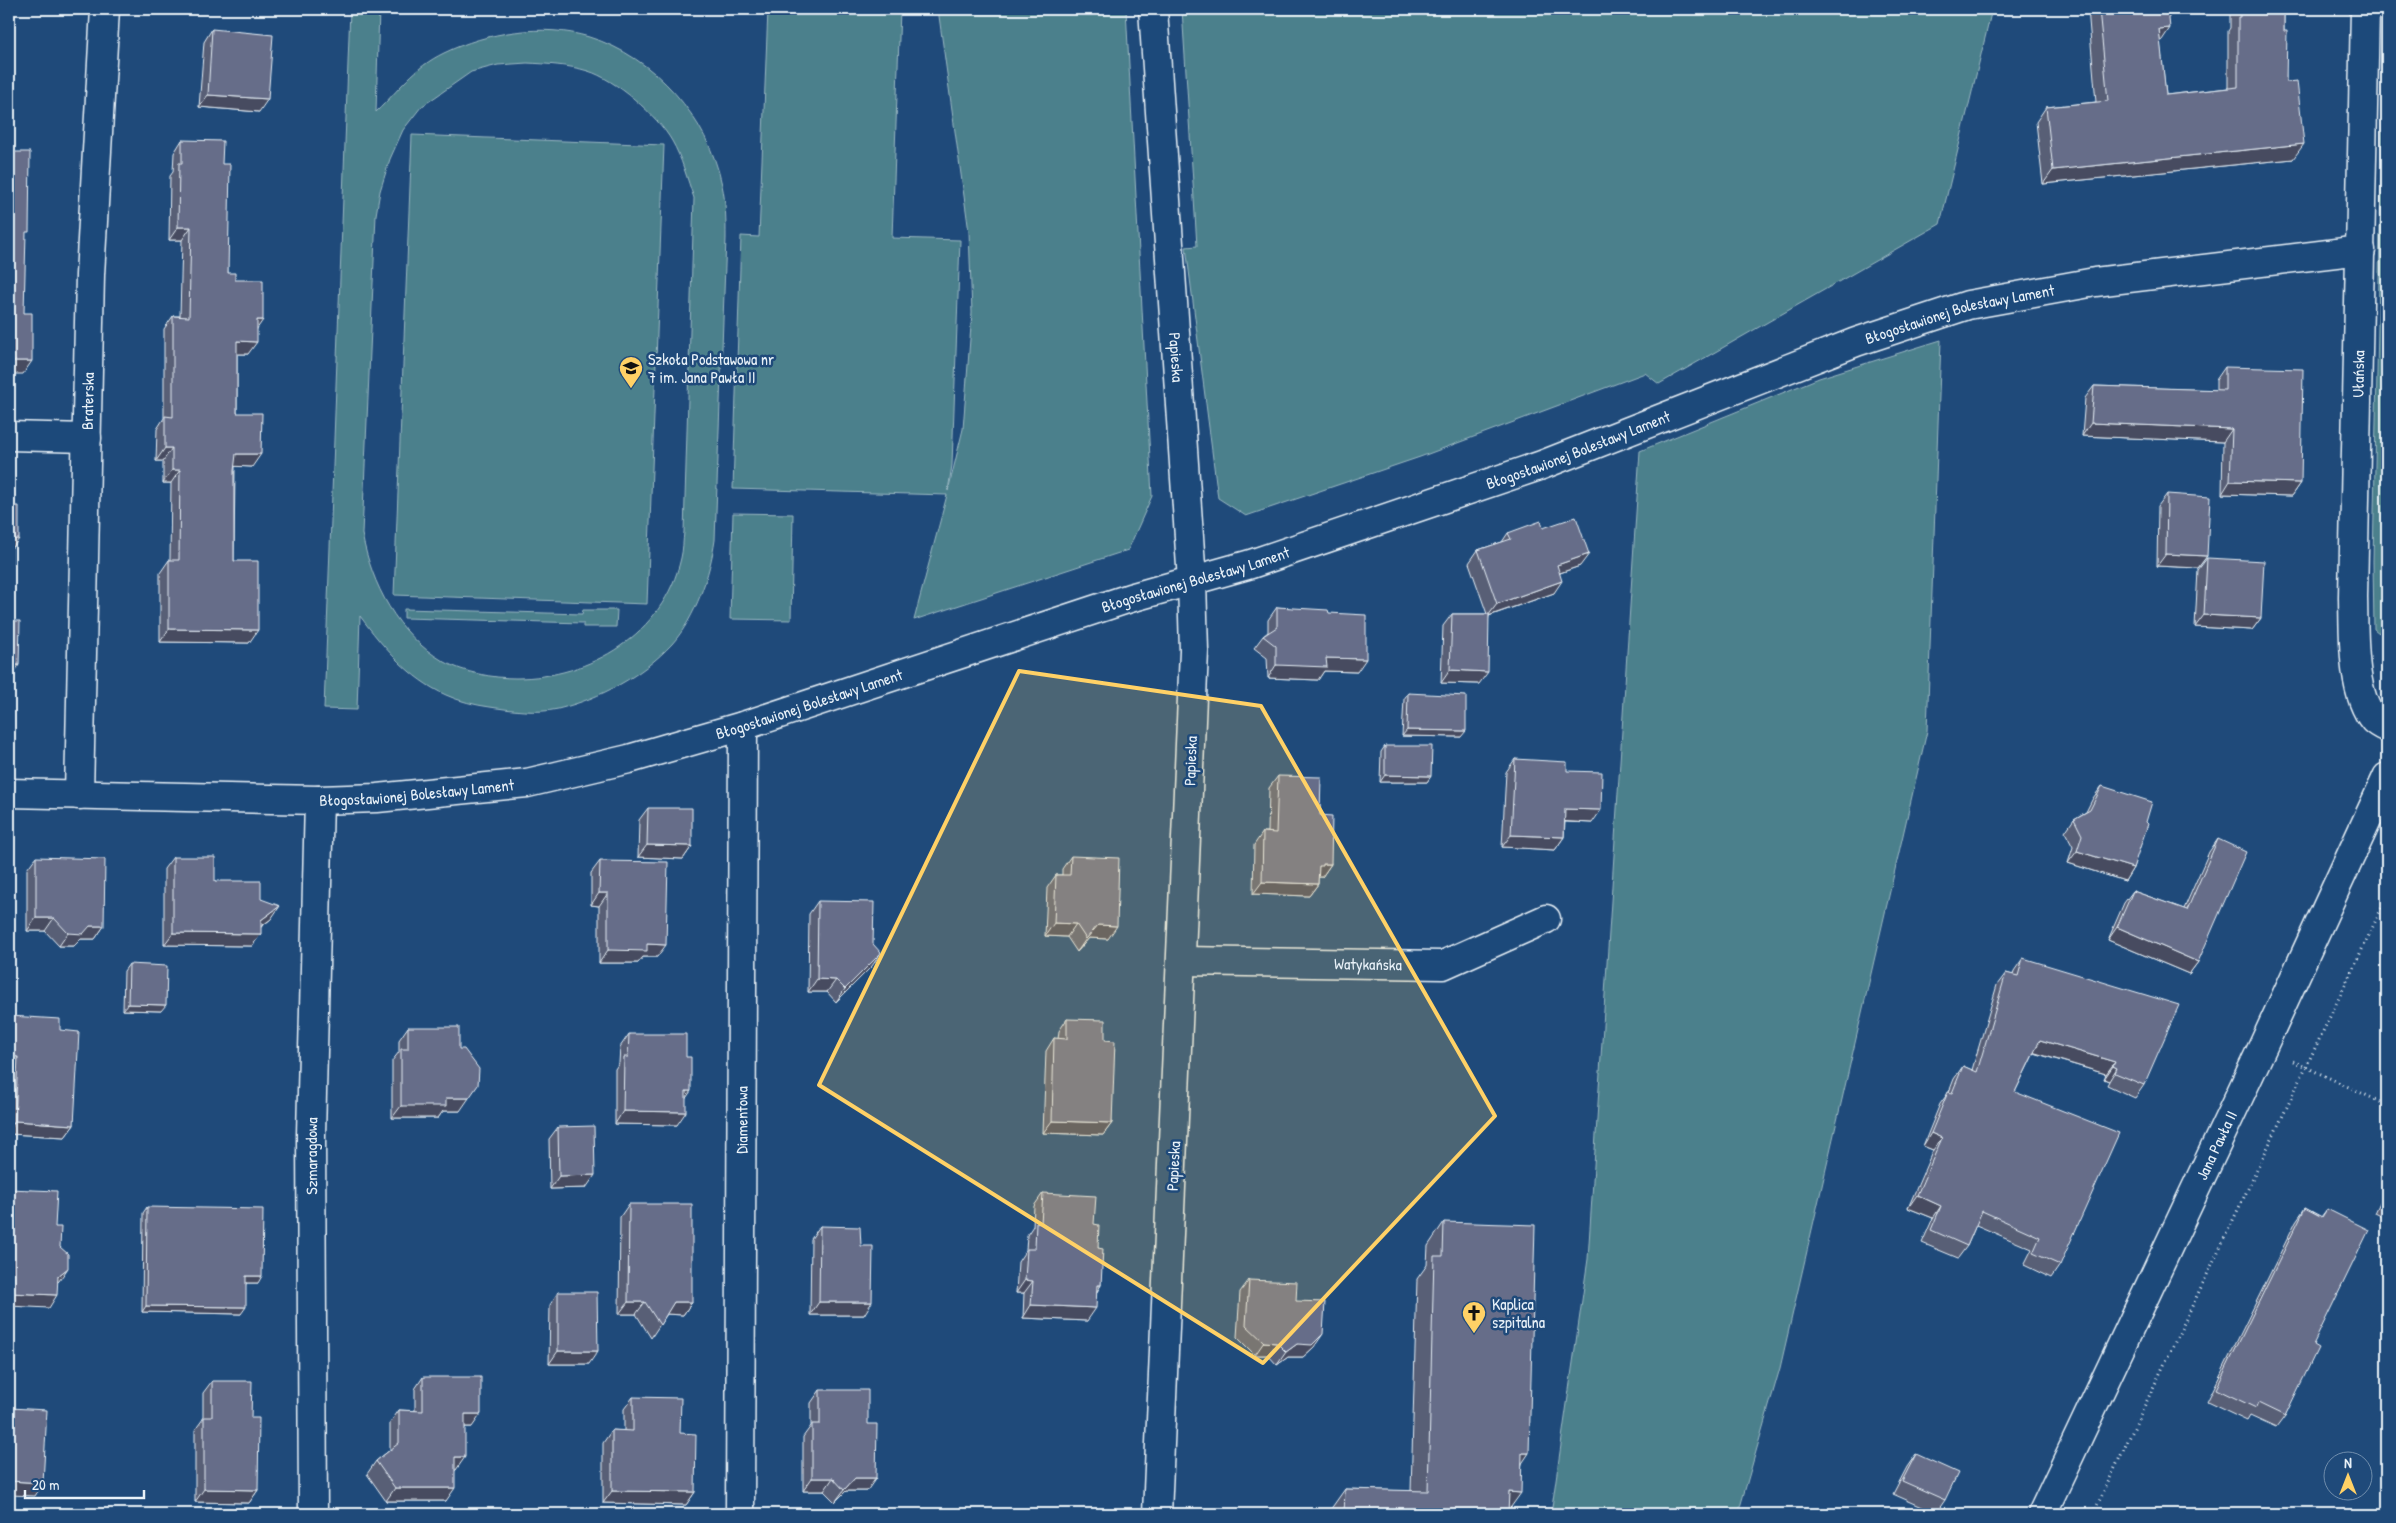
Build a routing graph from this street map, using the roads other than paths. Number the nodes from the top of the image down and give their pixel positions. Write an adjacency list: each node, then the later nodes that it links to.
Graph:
1 (105, 9): 6 (street, Braterska)
2 (1154, 9): 7 (street, Papieska)
3 (2365, 9): 4 (street, Ułańska)
4 (2362, 250): 7 (street, Błogosławionej Bolesławy Lament); 9 (street, Ułańska)
5 (9, 436): 6 (street)
6 (87, 438): 12 (street, Braterska)
7 (1192, 581): 8 (street, Błogosławionej Bolesławy Lament); 15 (street, Papieska)
8 (743, 726): 13 (street, Błogosławionej Bolesławy Lament); 17 (street, Diamentowa)
9 (2387, 728)
10 (2387, 776): 19 (street, Jana Pawła II)
11 (9, 793): 12 (street, Błogosławionej Bolesławy Lament)
12 (80, 795): 13 (street, Błogosławionej Bolesławy Lament)
13 (319, 800): 16 (street, Szmaragdowa)
14 (1546, 919): 15 (street, Watykańska)
15 (1182, 961): 18 (street, Papieska)
16 (312, 1514)
17 (740, 1514)
18 (1157, 1514)
19 (2042, 1514)

